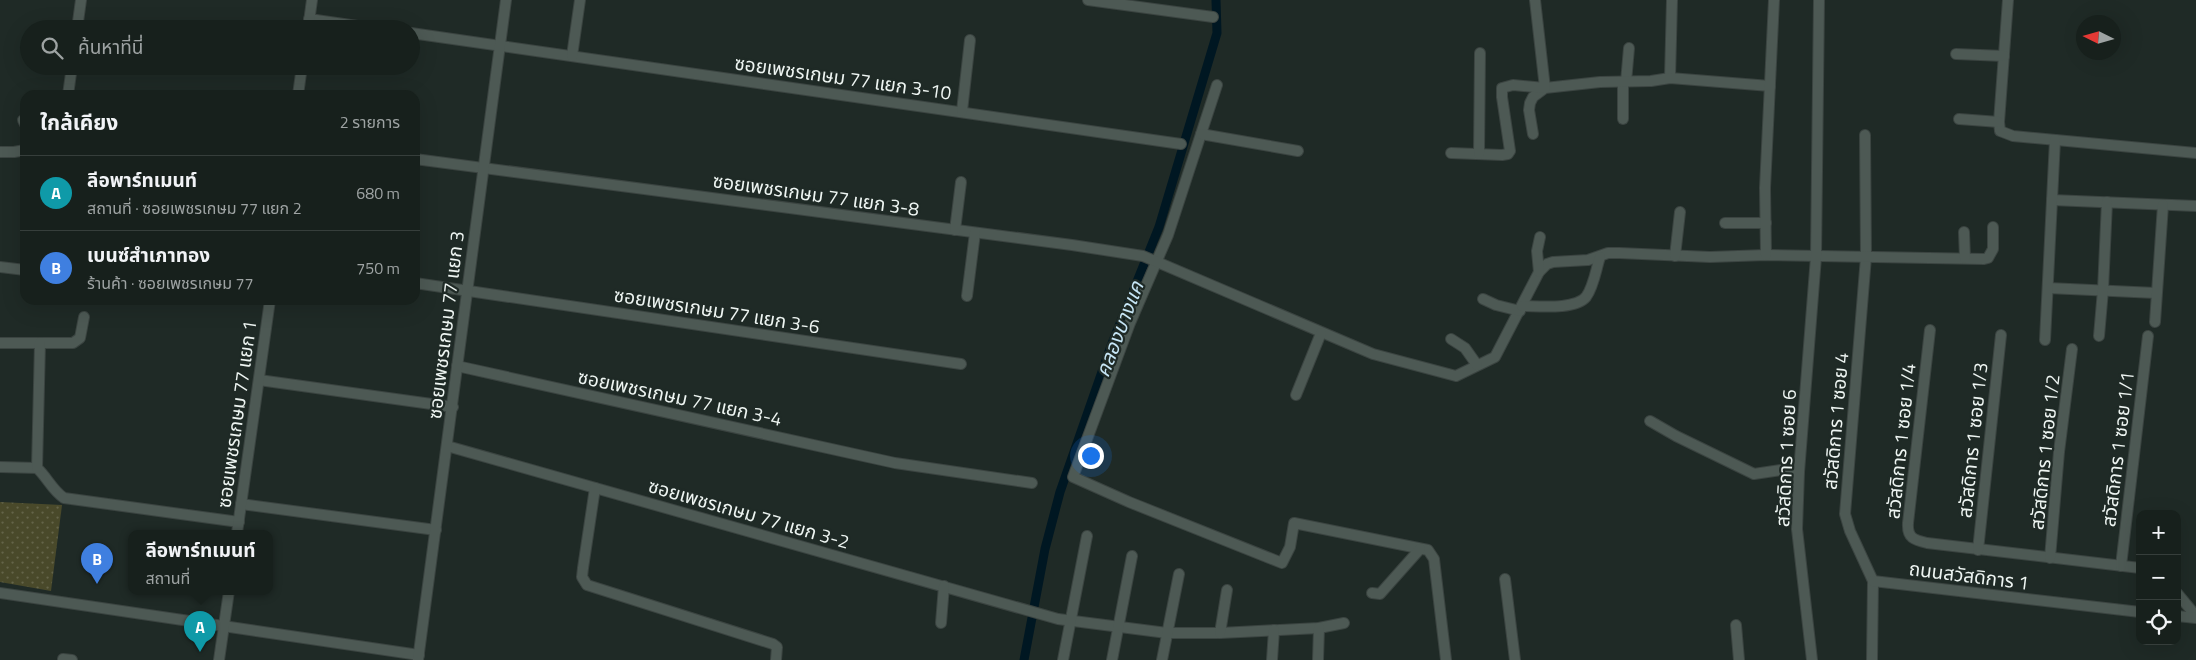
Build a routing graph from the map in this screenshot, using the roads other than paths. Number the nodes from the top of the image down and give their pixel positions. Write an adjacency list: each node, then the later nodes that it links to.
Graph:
1 (81, 0): 12 (street)
2 (312, 0): 13 (street)
3 (506, 0): 16 (street, ซอยเพชรเกษม 77 แยก 3)
4 (580, 0): 20 (street)
5 (1088, 0): 11 (street)
6 (1535, 0): 28 (street)
7 (1672, 0): 24 (street)
8 (1774, 0): 27 (street)
9 (1819, 0): 64 (street, สวัสดิการ 1 ซอย 6)
10 (2008, 0): 21 (street)
11 (1212, 17)
12 (78, 20)
13 (309, 20)
14 (420, 34): 16 (street, ซอยเพชรเกษม 77 แยก 3-10)
15 (970, 40): 31 (street)
16 (500, 46): 20 (street, ซอยเพชรเกษม 77 แยก 3-10); 47 (street, ซอยเพชรเกษม 77 แยก 3)
17 (1629, 48): 25 (street)
18 (1480, 53): 45 (street)
19 (1956, 54): 21 (street)
20 (572, 56): 31 (street, ซอยเพชรเกษม 77 แยก 3-10)
21 (2004, 56): 34 (street)
22 (71, 75): 29 (street)
23 (301, 75): 30 (street)
24 (1670, 78): 25 (street); 27 (street)
25 (1625, 82): 28 (street); 32 (street)
26 (1217, 85): 35 (street)
27 (1770, 86): 55 (street)
28 (1545, 88): 36 (street); 45 (street)
29 (69, 90)
30 (299, 90)
31 (962, 111): 39 (street, ซอยเพชรเกษม 77 แยก 3-10)
32 (1623, 119)
33 (1959, 119): 34 (street)
34 (1999, 122): 38 (street)
35 (1201, 134): 41 (street); 67 (street)
36 (1533, 134)
37 (1865, 135): 65 (street, สวัสดิการ 1 ซอย 4)
38 (2055, 140): 44 (street); 49 (street)
39 (1181, 144)
40 (20, 151): 42 (street)
41 (1298, 151)
42 (0, 152)
43 (1451, 153): 45 (street)
44 (2196, 153)
45 (1479, 154)
46 (420, 160): 47 (street, ซอยเพชรเกษม 77 แยก 3-8)
47 (484, 168): 57 (street, ซอยเพชรเกษม 77 แยก 3-8); 73 (street, ซอยเพชรเกษม 77 แยก 3)
48 (960, 182): 57 (street)
49 (2052, 200): 50 (street); 72 (street)
50 (2107, 202): 51 (street); 74 (street)
51 (2163, 205): 52 (street); 75 (street)
52 (2196, 206)
53 (1680, 212): 62 (street)
54 (1725, 223): 55 (street)
55 (1766, 223): 63 (street)
56 (1993, 226): 66 (street)
57 (955, 230): 59 (street, ซอยเพชรเกษม 77 แยก 3-8)
58 (1964, 232): 66 (street)
59 (974, 233): 67 (street, ซอยเพชรเกษม 77 แยก 3-8); 76 (street)
60 (1540, 237): 70 (street)
61 (1600, 256): 62 (street); 70 (street); 79 (street)
62 (1675, 256): 63 (street)
63 (1766, 256): 64 (street)
64 (1816, 257): 65 (street); 102 (street, สวัสดิการ 1 ซอย 6)
65 (1866, 257): 66 (street); 118 (street, สวัสดิการ 1 ซอย 4)
66 (1964, 258)
67 (1158, 262): 83 (street, ซอยเพชรเกษม 77 แยก 3-8); 110 (street)
68 (0, 267): 69 (street)
69 (20, 269)
70 (1539, 272): 79 (street, ซอยเพชรเกษม 77 แยก 3-8)
71 (420, 284): 73 (street, ซอยเพชรเกษม 77 แยก 3-6)
72 (2048, 288): 74 (street); 88 (street)
73 (467, 290): 92 (street, ซอยเพชรเกษม 77 แยก 3-6); 94 (street, ซอยเพชรเกษม 77 แยก 3)
74 (2104, 290): 75 (street); 85 (street)
75 (2156, 293): 81 (street)
76 (967, 296)
77 (1483, 300): 79 (street)
78 (269, 305): 95 (street, ซอยเพชรเกษม 77 แยก 1)
79 (1521, 309): 93 (street, ซอยเพชรเกษม 77 แยก 3-8)
80 (84, 317): 90 (street)
81 (2155, 322)
82 (1930, 330): 111 (street, สวัสดิการ 1 ซอย 1/4)
83 (1321, 333): 93 (street, ซอยเพชรเกษม 77 แยก 3-8); 96 (street)
84 (2001, 335): 111 (street, สวัสดิการ 1 ซอย 1/3)
85 (2099, 336)
86 (2148, 336): 114 (street, สวัสดิการ 1 ซอย 1/1)
87 (1451, 339): 93 (street)
88 (2045, 340)
89 (0, 342): 90 (street)
90 (40, 343): 101 (street)
91 (2072, 349): 113 (street, สวัสดิการ 1 ซอย 1/2)
92 (961, 364)
93 (1477, 365)
94 (457, 366): 97 (street, ซอยเพชรเกษม 77 แยก 3); 103 (street, ซอยเพชรเกษม 77 แยก 3-4)
95 (259, 380): 97 (street); 105 (street, ซอยเพชรเกษม 77 แยก 1)
96 (1296, 395)
97 (453, 407): 99 (street, ซอยเพชรเกษม 77 แยก 3)
98 (1650, 421): 102 (street)
99 (447, 446): 104 (street, ซอยเพชรเกษม 77 แยก 3-2); 108 (street, ซอยเพชรเกษม 77 แยก 3)
100 (0, 467): 101 (street)
101 (37, 468): 106 (street)
102 (1799, 472): 149 (street, สวัสดิการ 1 ซอย 6)
103 (1032, 483)
104 (595, 488): 119 (street, ซอยเพชรเกษม 77 แยก 3-2); 140 (street)
105 (241, 504): 106 (street, ซอยเพชรเกษม 77 แยก 1); 108 (street)
106 (239, 522): 107 (street, ซอยเพชรเกษม 77 แยก 1)
107 (238, 530)
108 (436, 530): 138 (street, ซอยเพชรเกษม 77 แยก 3)
109 (1087, 536): 128 (street)
110 (1420, 549): 122 (street); 146 (street)
111 (1978, 550): 113 (street)
112 (1132, 556): 133 (street)
113 (2050, 558): 114 (street)
114 (2121, 566): 115 (street)
115 (2136, 568)
116 (1179, 574): 136 (street)
117 (1505, 579): 147 (street)
118 (1873, 581): 125 (street, ถนนสวัสดิการ 1); 150 (street)
119 (944, 586): 128 (street, ซอยเพชรเกษม 77 แยก 3-2); 129 (street)
120 (1227, 590): 137 (street)
121 (0, 593): 132 (street)
122 (1372, 593)
123 (228, 595): 132 (street)
124 (2181, 598): 127 (street)
125 (2136, 612)
126 (2181, 616): 127 (street)
127 (2196, 617)
128 (1072, 621): 133 (street, ซอยเพชรเกษม 77 แยก 3-2); 141 (street)
129 (941, 623)
130 (1344, 623): 134 (street, ซอยเพชรเกษม 77 แยก 3-2)
131 (1736, 625): 148 (street)
132 (224, 626): 138 (street); 139 (street)
133 (1118, 628): 136 (street, ซอยเพชรเกษม 77 แยก 3-2); 142 (street)
134 (1318, 628): 135 (street, ซอยเพชรเกษม 77 แยก 3-2); 145 (street)
135 (1274, 630): 137 (street, ซอยเพชรเกษม 77 แยก 3-2); 144 (street)
136 (1167, 633): 137 (street, ซอยเพชรเกษม 77 แยก 3-2); 143 (street)
137 (1220, 633)
138 (419, 658)
139 (219, 660)
140 (776, 660)
141 (1064, 660)
142 (1112, 660)
143 (1162, 660)
144 (1272, 660)
145 (1318, 660)
146 (1446, 660)
147 (1515, 660)
148 (1739, 660)
149 (1812, 660)
150 (1872, 660)

